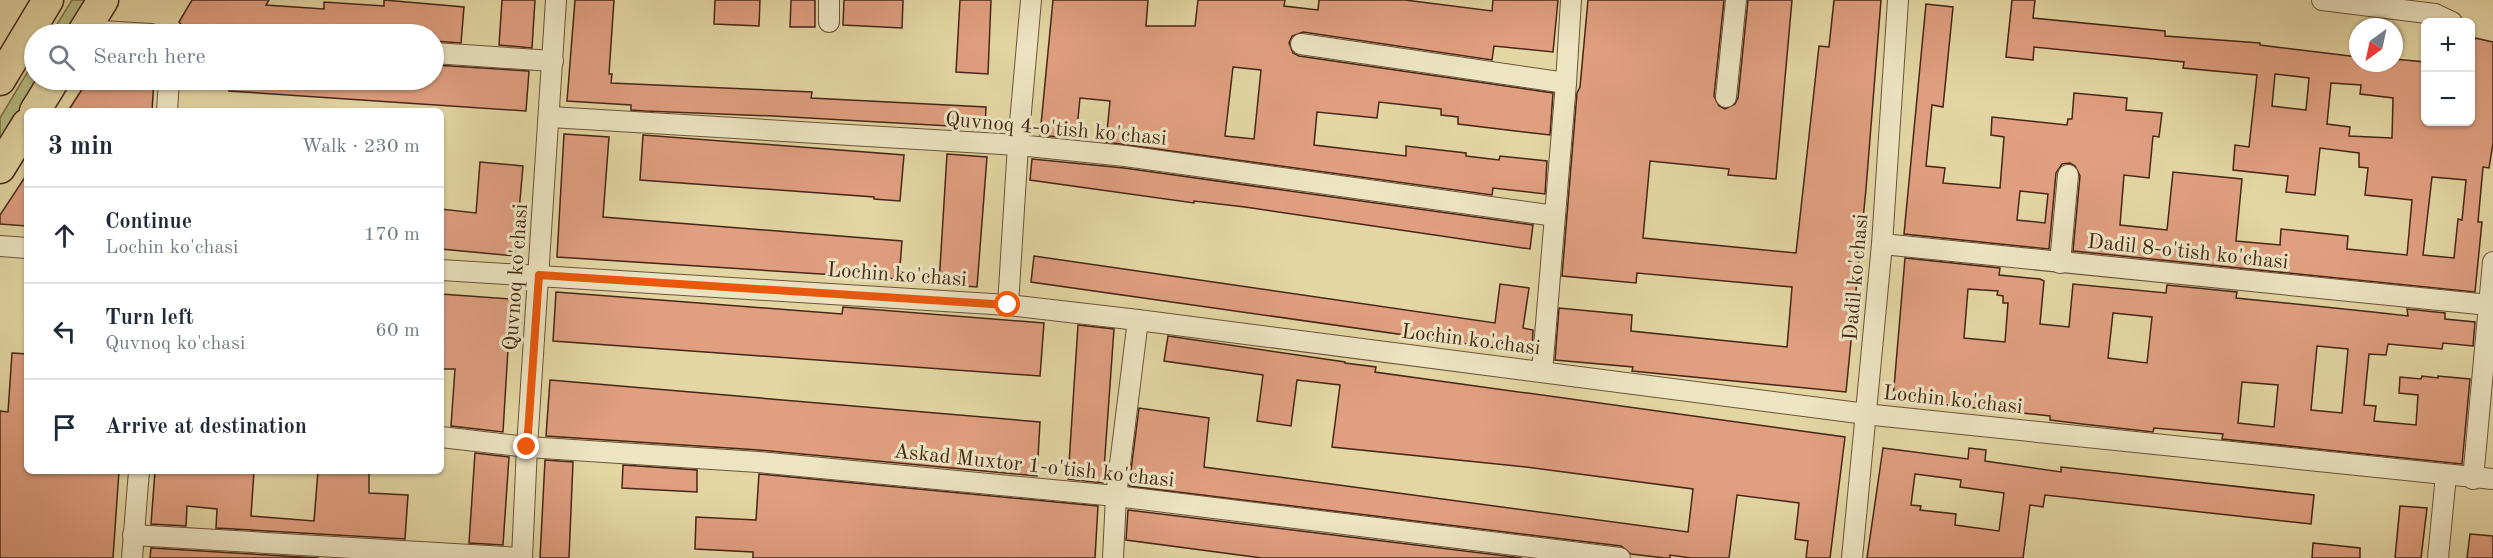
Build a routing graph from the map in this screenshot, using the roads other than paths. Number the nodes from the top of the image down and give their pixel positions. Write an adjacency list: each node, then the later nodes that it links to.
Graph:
1 (48, 0): 12 (highway)
2 (104, 0): 13 (highway)
3 (556, 0): 17 (street, Quvnoq ko'chasi)
4 (829, 0): 11 (street)
5 (1031, 0): 27 (street)
6 (1571, 0): 19 (street)
7 (1736, 0): 22 (street)
8 (1898, 0): 31 (street, Dadil ko'chasi)
9 (2322, 0): 10 (street)
10 (2443, 18)
11 (829, 22)
12 (34, 24)
13 (88, 24)
14 (24, 40): 18 (highway)
15 (1301, 44): 19 (street)
16 (444, 54): 17 (street)
17 (554, 61): 25 (street, Quvnoq ko'chasi)
18 (0, 80)
19 (1566, 83): 30 (street)
20 (48, 90): 23 (highway)
21 (168, 90): 24 (street)
22 (1726, 97)
23 (37, 108)
24 (167, 108)
25 (550, 117): 27 (street, Quvnoq 4-o'tish ko'chasi); 37 (street, Quvnoq ko'chasi)
26 (24, 129): 28 (highway)
27 (1018, 145): 30 (street, Quvnoq 4-o'tish ko'chasi); 38 (street)
28 (0, 168)
29 (2068, 175): 35 (street)
30 (1555, 216): 41 (street)
31 (1882, 244): 35 (street, Dadil 8-o'tish ko'chasi); 42 (street, Dadil ko'chasi)
32 (0, 246): 33 (street)
33 (24, 248)
34 (2493, 262): 39 (street)
35 (2060, 263): 39 (street, Dadil 8-o'tish ko'chasi)
36 (444, 270): 37 (street, Lochin ko'chasi)
37 (539, 275): 38 (street, Lochin ko'chasi); 44 (street, Quvnoq ko'chasi)
38 (1008, 305): 40 (street, Lochin ko'chasi)
39 (2489, 305): 47 (street)
40 (1138, 320): 41 (street, Lochin ko'chasi); 48 (street)
41 (1542, 372): 42 (street, Lochin ko'chasi)
42 (1867, 414): 46 (street, Lochin ko'chasi); 54 (street, Dadil ko'chasi)
43 (444, 437): 44 (street, Askad Muxtor 1-o'tish ko'chasi)
44 (527, 447): 48 (street, Askad Muxtor 1-o'tish ko'chasi); 51 (street, Quvnoq ko'chasi)
45 (139, 474): 49 (street)
46 (2446, 475): 47 (street, Lochin ko'chasi); 55 (street)
47 (2483, 479)
48 (1116, 496): 52 (street); 53 (street, Askad Muxtor 1-o'tish ko'chasi)
49 (133, 535): 50 (street); 51 (street)
50 (132, 558)
51 (522, 558)
52 (1113, 558)
53 (1620, 558)
54 (1852, 558)
55 (2438, 558)

